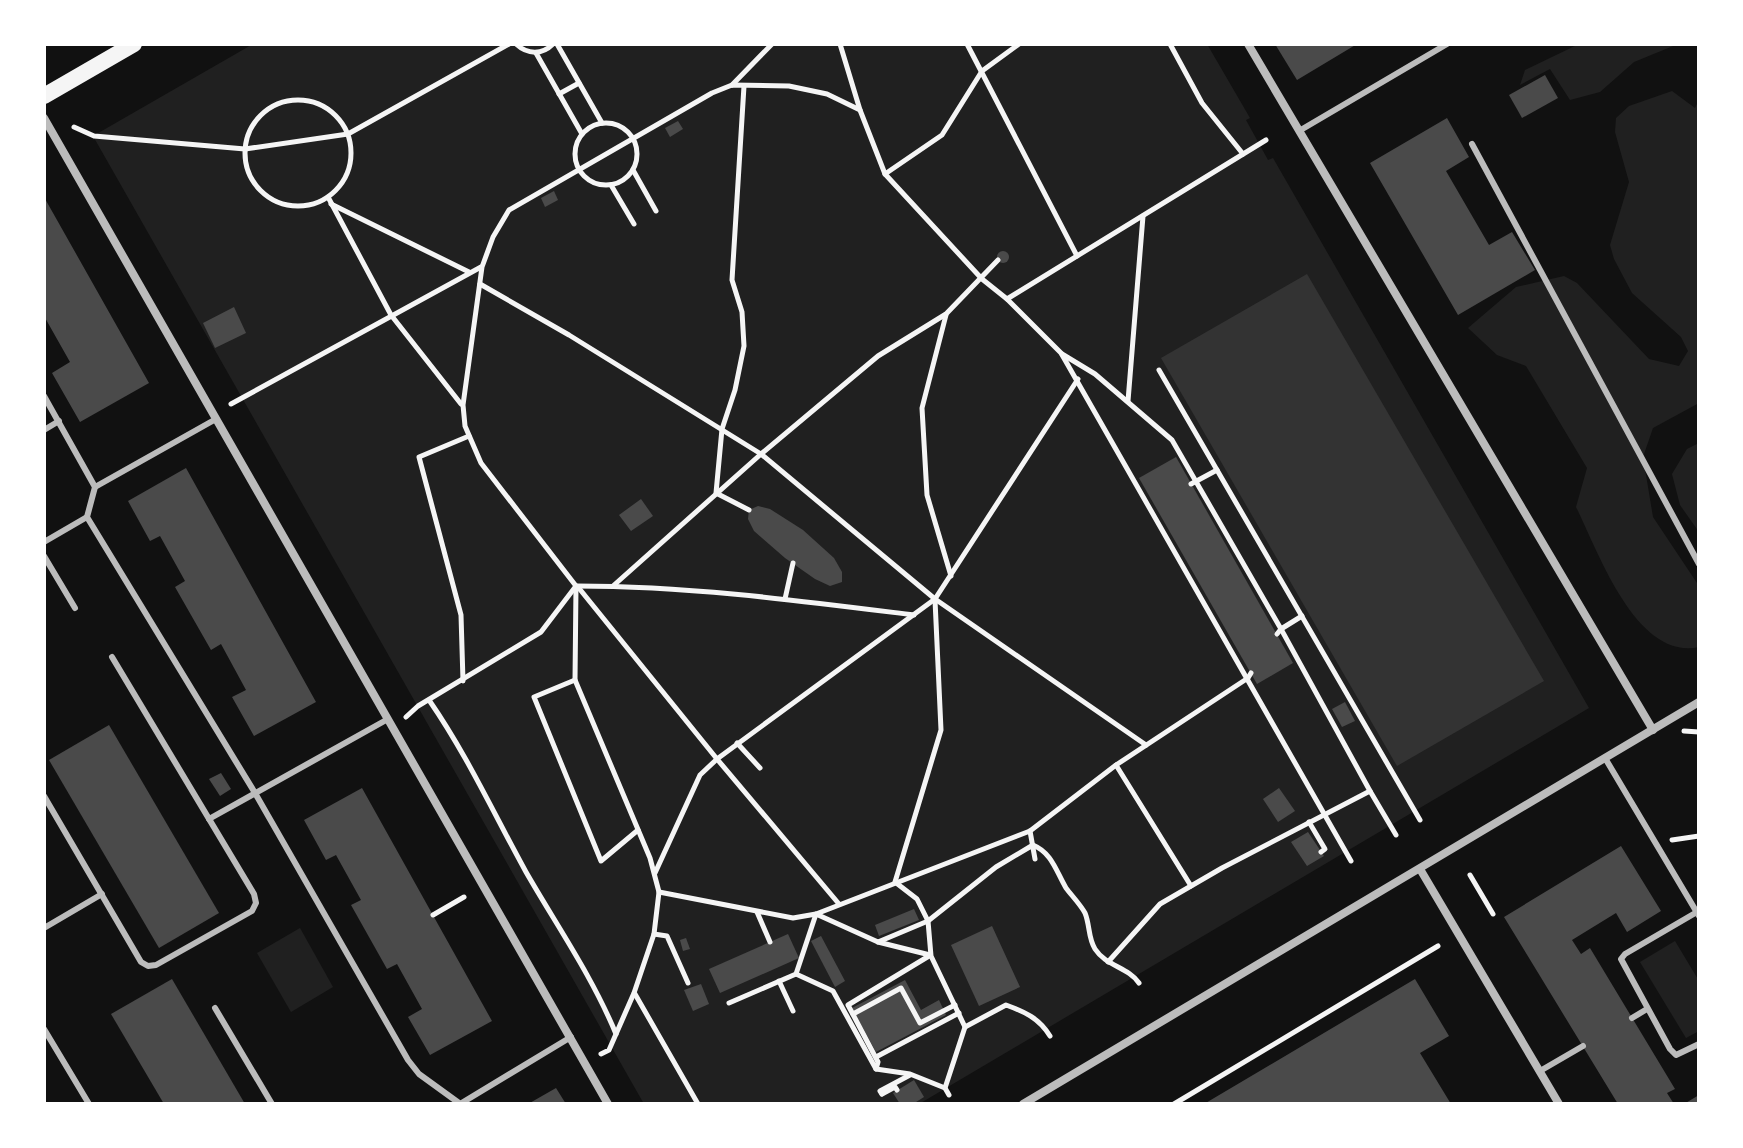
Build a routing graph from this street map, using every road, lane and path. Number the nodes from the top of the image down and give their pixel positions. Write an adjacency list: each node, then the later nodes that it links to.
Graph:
1 (134, 44): 18 (main road)
2 (509, 44): 24 (path)
3 (516, 44): 12 (path)
4 (555, 44): 12 (path); 14 (path)
5 (772, 44): 15 (path)
6 (840, 44): 19 (path)
7 (967, 44): 13 (path)
8 (1019, 44): 13 (path)
9 (1170, 44): 30 (path)
10 (1248, 44): 23 (street)
11 (1447, 44): 23 (lane)
12 (536, 53): 17 (path)
13 (982, 71): 33 (path); 39 (path)
14 (579, 83): 17 (path); 21 (path)
15 (732, 85): 16 (path); 26 (path)
16 (744, 86): 19 (path); 57 (path)
17 (559, 94): 25 (path)
18 (44, 96)
19 (860, 110): 33 (path)
20 (44, 118): 55 (street)
21 (602, 123): 25 (path); 26 (path)
22 (74, 127): 29 (path)
23 (1299, 131): 88 (street)
24 (348, 134): 29 (path); 29 (path); 35 (path)
25 (582, 134): 31 (path)
26 (634, 139): 31 (path); 32 (path)
27 (1266, 140): 30 (path)
28 (1472, 144): 70 (lane)
29 (245, 149): 35 (path)
30 (1243, 154): 37 (path)
31 (579, 169): 34 (path); 41 (path)
32 (633, 170): 34 (path); 36 (path)
33 (885, 174): 43 (path)
34 (611, 185): 38 (path)
35 (329, 200): 42 (path); 47 (path)
36 (656, 211)
37 (1143, 215): 39 (path); 52 (path)
38 (634, 224)
39 (1077, 256): 45 (path)
40 (998, 260): 43 (path)
41 (482, 267): 42 (path); 44 (path)
42 (469, 272): 47 (path)
43 (982, 279): 45 (path); 46 (path)
44 (480, 284): 54 (path); 57 (path)
45 (1007, 299): 48 (path)
46 (946, 314): 60 (path); 71 (path)
47 (391, 315): 53 (path); 54 (path)
48 (1061, 353): 50 (path); 52 (path)
49 (1159, 370): 61 (path)
50 (1078, 379): 71 (path); 81 (path)
51 (44, 396): 56 (lane)
52 (1128, 402): 62 (path)
53 (231, 404)
54 (463, 405): 59 (path)
55 (216, 419): 63 (lane); 87 (street)
56 (59, 421): 58 (lane); 63 (lane)
57 (722, 429): 60 (path); 64 (path)
58 (44, 430)
59 (469, 436): 72 (path); 83 (path)
60 (761, 454): 64 (path); 75 (path)
61 (1217, 470): 62 (path); 78 (path)
62 (1193, 483): 79 (path)
63 (95, 487): 66 (lane)
64 (716, 493): 65 (path); 73 (path)
65 (749, 510)
66 (87, 517): 67 (lane); 98 (lane)
67 (44, 542)
68 (44, 556): 76 (lane)
69 (793, 563): 74 (path)
70 (1699, 564)
71 (951, 576): 75 (path)
72 (576, 586): 73 (path); 82 (path); 83 (path); 94 (path)
73 (613, 586): 74 (path)
74 (785, 599): 77 (path)
75 (935, 599): 77 (path); 92 (path); 116 (path)
76 (75, 608)
77 (914, 615): 91 (path)
78 (1302, 616): 79 (path); 102 (path)
79 (1279, 631): 97 (path)
80 (112, 657): 101 (lane)
81 (1249, 675): 92 (path); 100 (path)
82 (575, 680): 104 (path); 104 (path)
83 (463, 681): 84 (path)
84 (429, 700): 86 (path); 150 (path)
85 (1699, 702): 88 (street)
86 (406, 717)
87 (388, 719): 98 (lane); 152 (street)
88 (1653, 730): 93 (street)
89 (1683, 731): 90 (path)
90 (1699, 732)
91 (737, 743): 94 (path); 96 (path)
92 (1146, 745): 95 (path)
93 (1605, 758): 108 (lane); 113 (street)
94 (717, 759): 114 (path); 121 (path)
95 (1116, 765): 105 (path); 117 (path)
96 (760, 768)
97 (1370, 791): 100 (path); 106 (path)
98 (255, 793): 101 (lane); 166 (lane)
99 (44, 796): 119 (lane)
100 (1324, 815): 103 (path); 112 (path)
101 (209, 819): 119 (lane)
102 (1420, 820)
103 (1309, 822): 110 (path); 117 (path)
104 (638, 830): 114 (path)
105 (1030, 831): 109 (path); 116 (path)
106 (1396, 835)
107 (1699, 836): 108 (path)
108 (1656, 843): 125 (lane)
109 (1033, 845): 111 (path); 127 (path); 134 (path)
110 (1321, 852)
111 (1035, 859)
112 (1351, 861)
113 (1420, 869): 158 (street); 169 (street)
114 (654, 874): 118 (path)
115 (1470, 875): 124 (path)
116 (895, 882): 121 (path); 127 (path)
117 (1191, 886): 134 (path)
118 (659, 892): 122 (path); 129 (path)
119 (102, 894): 128 (lane)
120 (464, 897): 126 (path)
121 (839, 904): 123 (path)
122 (757, 911): 123 (path); 130 (path)
123 (816, 914): 131 (path); 135 (path)
124 (1493, 914)
125 (1698, 914): 143 (lane)
126 (433, 915)
127 (928, 921): 131 (path); 133 (path)
128 (44, 928)
129 (654, 934): 137 (path); 139 (path)
130 (770, 942)
131 (878, 942): 133 (path)
132 (1438, 946): 170 (path)
133 (931, 956): 141 (path); 146 (path)
134 (1108, 962): 138 (path)
135 (796, 974): 136 (path); 157 (path)
136 (779, 981): 140 (path); 144 (path)
137 (688, 983)
138 (1139, 983)
139 (634, 993): 150 (path); 168 (path)
140 (729, 1003)
141 (955, 1005): 145 (path); 146 (path)
142 (215, 1008): 165 (lane)
143 (1647, 1009): 147 (lane); 153 (lane)
144 (793, 1011)
145 (959, 1013): 148 (path); 156 (path)
146 (853, 1014): 156 (path)
147 (1632, 1018)
148 (965, 1027): 151 (path); 160 (path)
149 (44, 1029): 163 (lane)
150 (616, 1034): 155 (path)
151 (1050, 1036)
152 (571, 1037): 166 (lane); 167 (street)
153 (1699, 1044)
154 (1583, 1046): 158 (lane)
155 (601, 1054)
156 (876, 1057): 157 (path)
157 (876, 1069): 159 (path)
158 (1540, 1071): 171 (street)
159 (908, 1078): 160 (path); 161 (path)
160 (945, 1088): 162 (path)
161 (897, 1090)
162 (949, 1095)
163 (87, 1102): 164 (lane)
164 (79, 1104)
165 (272, 1104)
166 (460, 1104)
167 (608, 1104)
168 (698, 1104)
169 (1023, 1104)
170 (1174, 1104)
171 (1559, 1104)

